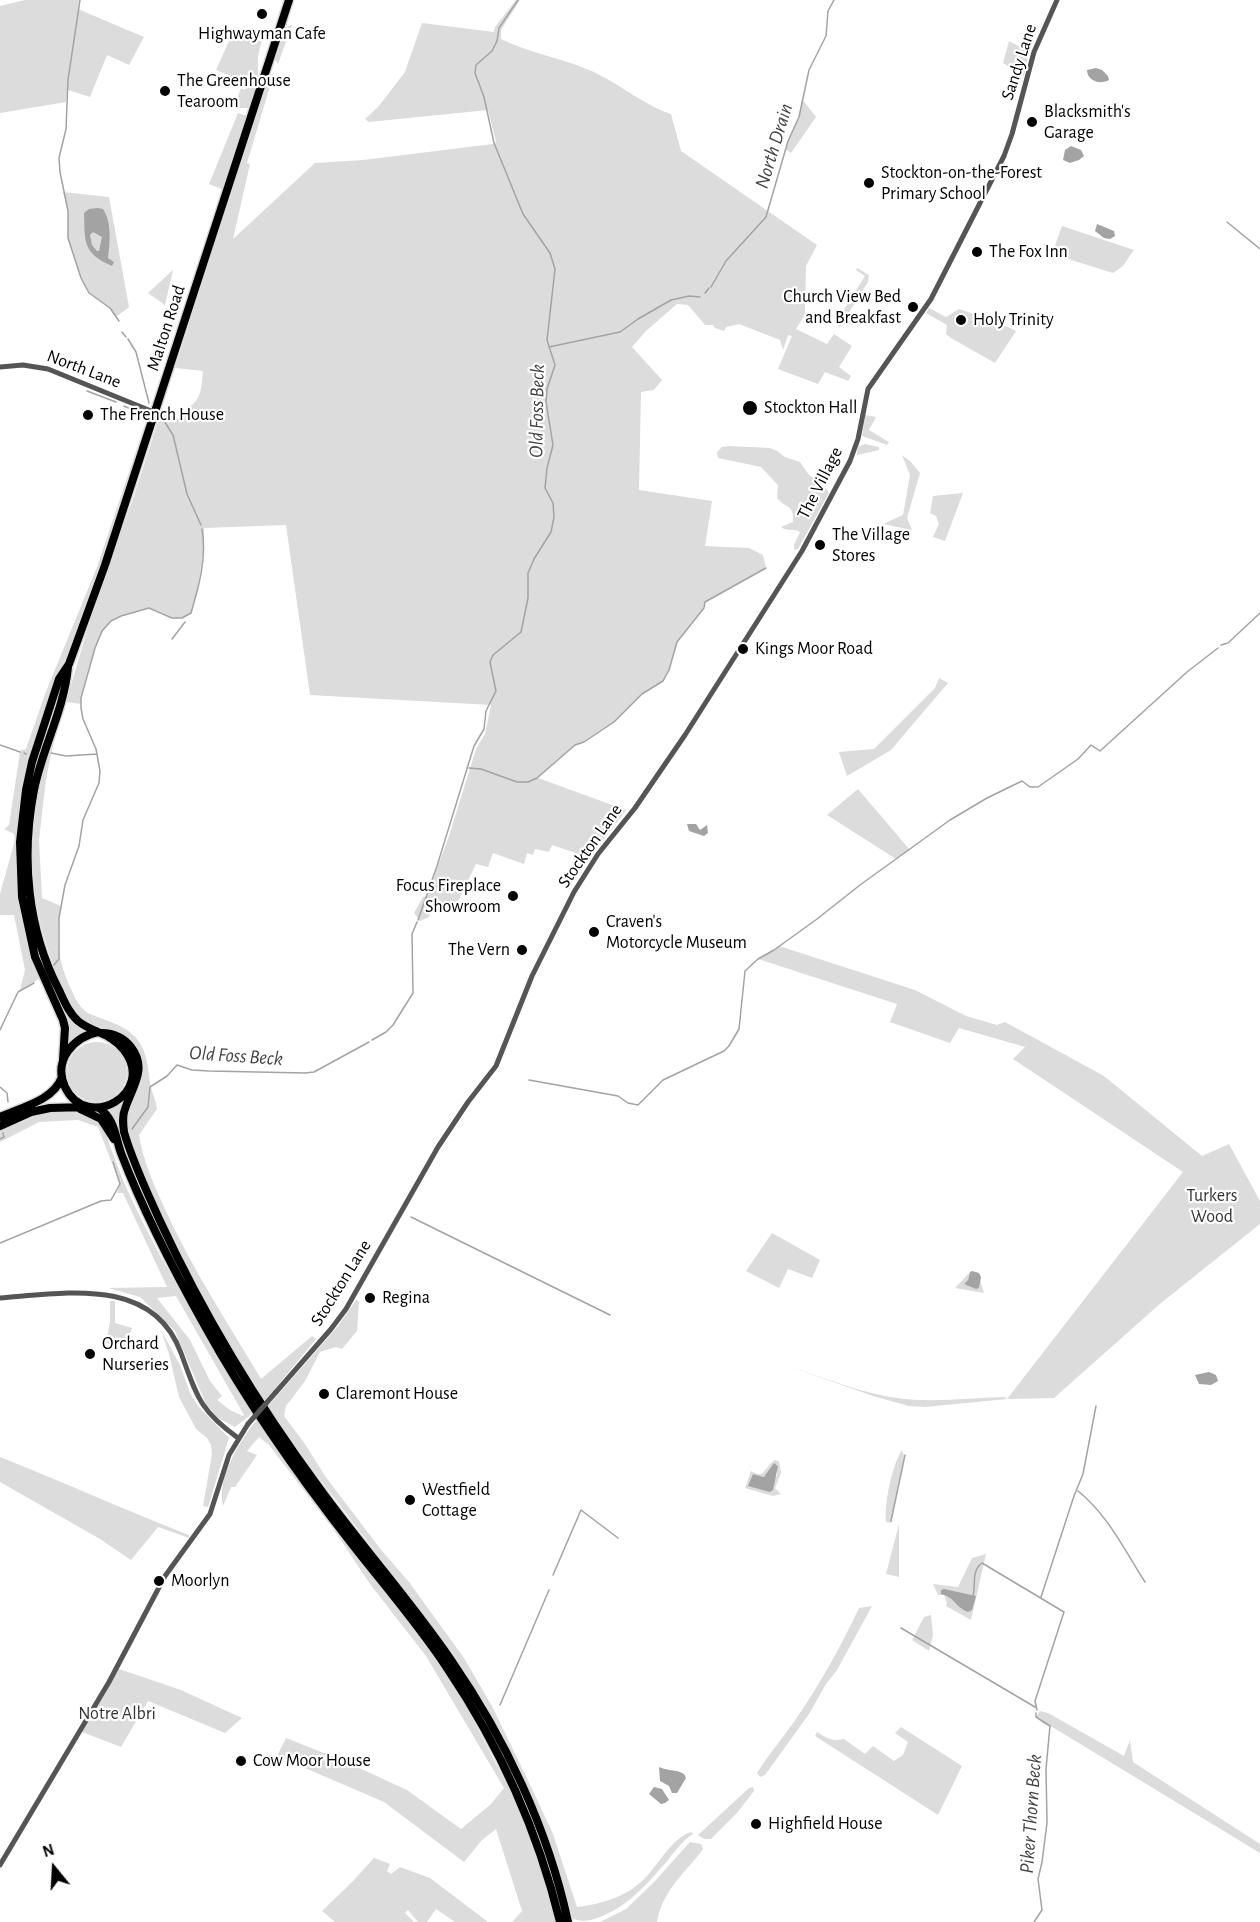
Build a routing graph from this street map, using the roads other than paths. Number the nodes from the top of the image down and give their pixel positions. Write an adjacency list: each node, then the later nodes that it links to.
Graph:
1 (289, 0): 5 (highway, Malton Road)
2 (1057, 0): 3 (street, Sandy Lane)
3 (1012, 134): 6 (street, The Village)
4 (0, 367): 5 (street, North Lane)
5 (156, 413): 7 (highway, Malton Road)
6 (701, 711): 19 (street, Stockton Lane, bridge)
7 (24, 842): 8 (highway); 9 (highway)
8 (100, 1033): 10 (highway); 13 (highway); 22 (highway)
9 (64, 1050): 10 (highway); 12 (highway)
10 (63, 1060): 11 (highway)
11 (62, 1076): 12 (highway); 13 (highway)
12 (26, 1106): 15 (highway)
13 (96, 1107): 14 (highway); 17 (highway)
14 (77, 1108): 16 (highway); 17 (highway)
15 (0, 1117)
16 (0, 1126)
17 (119, 1147): 21 (highway)
18 (0, 1298): 19 (street)
19 (238, 1438): 20 (street, Stockton Lane)
20 (0, 1865)
21 (560, 1922)
22 (568, 1922)

